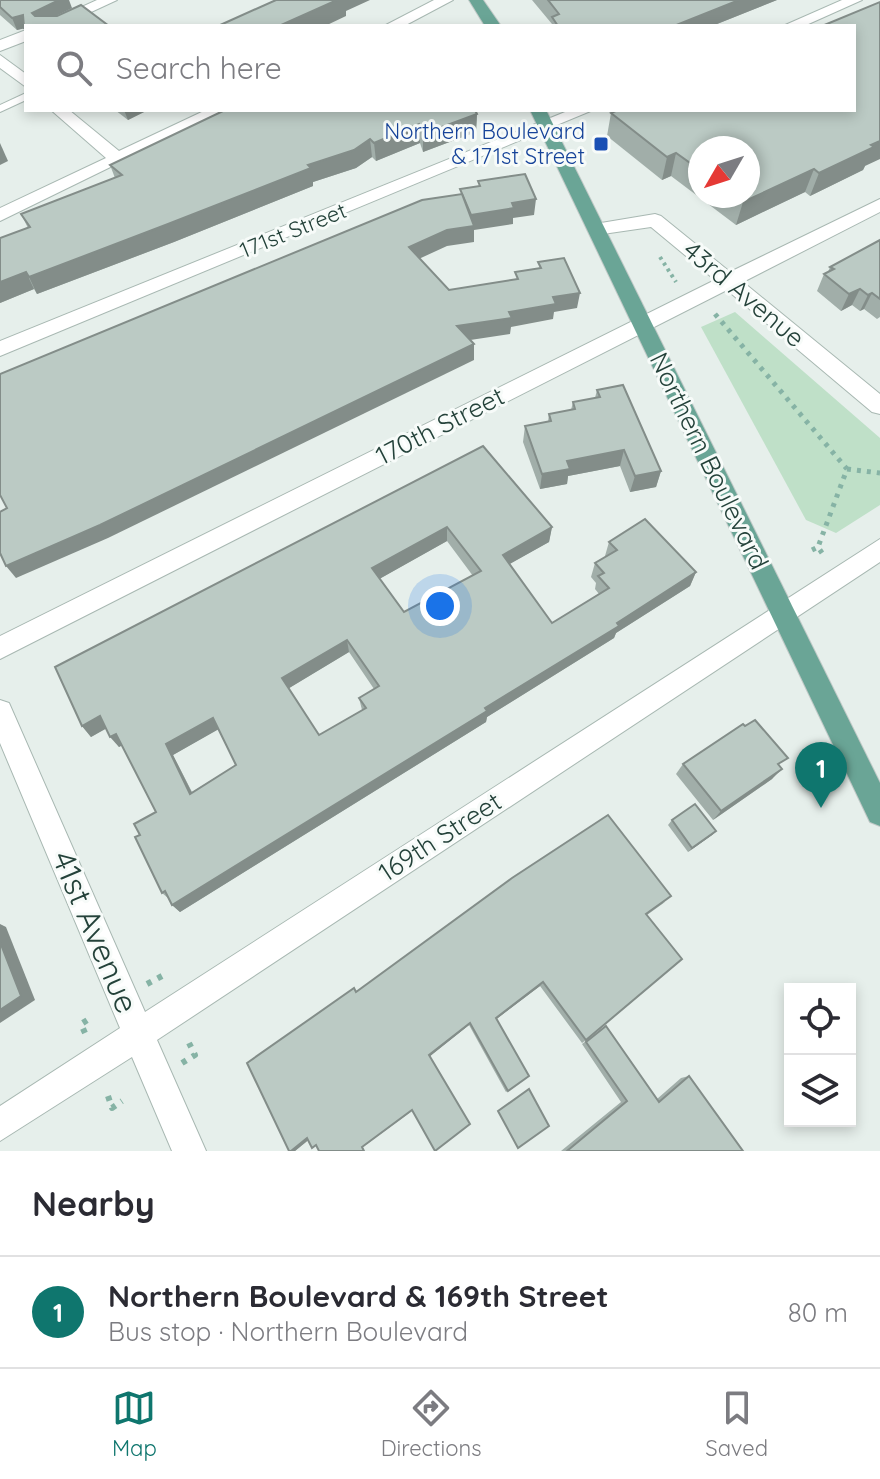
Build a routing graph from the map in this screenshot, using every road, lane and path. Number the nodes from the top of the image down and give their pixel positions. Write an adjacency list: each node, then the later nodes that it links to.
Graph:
1 (110, 0): 5 (street)
2 (446, 0): 6 (street)
3 (476, 0): 7 (main road)
4 (855, 0): 8 (street)
5 (53, 24)
6 (396, 24)
7 (492, 24)
8 (796, 24)
9 (24, 36): 10 (street)
10 (0, 46)
11 (0, 60): 12 (street)
12 (24, 80)
13 (24, 97): 14 (lane)
14 (0, 109)
15 (61, 112): 19 (street)
16 (215, 112): 19 (street)
17 (574, 112): 18 (street, 171st Street)
18 (542, 118): 22 (main road, Northern Boulevard); 26 (street, 171st Street)
19 (118, 159): 21 (street)
20 (880, 205): 23 (street, 170th Street)
21 (0, 215)
22 (596, 229): 23 (street, 43rd Avenue); 25 (main road, Northern Boulevard)
23 (729, 281): 25 (street, 170th Street); 27 (street, 43rd Avenue)
24 (714, 313): 28 (path)
25 (642, 325): 34 (main road, Northern Boulevard); 35 (street, 170th Street)
26 (0, 349)
27 (880, 406)
28 (847, 469): 29 (path); 30 (path)
29 (880, 473)
30 (818, 547): 32 (path); 33 (path)
31 (880, 549): 34 (street, 169th Street)
32 (812, 550)
33 (822, 553)
34 (783, 613): 37 (main road, Northern Boulevard); 42 (street, 169th Street)
35 (0, 648)
36 (0, 712): 42 (street, 41st Avenue)
37 (880, 812)
38 (162, 976): 39 (path)
39 (147, 984)
40 (92, 1017): 41 (path)
41 (81, 1024)
42 (139, 1034): 47 (street, 169th Street); 48 (street, 41st Avenue)
43 (189, 1043): 44 (path)
44 (182, 1063)
45 (108, 1096): 46 (path)
46 (122, 1101)
47 (0, 1125)
48 (189, 1151)

